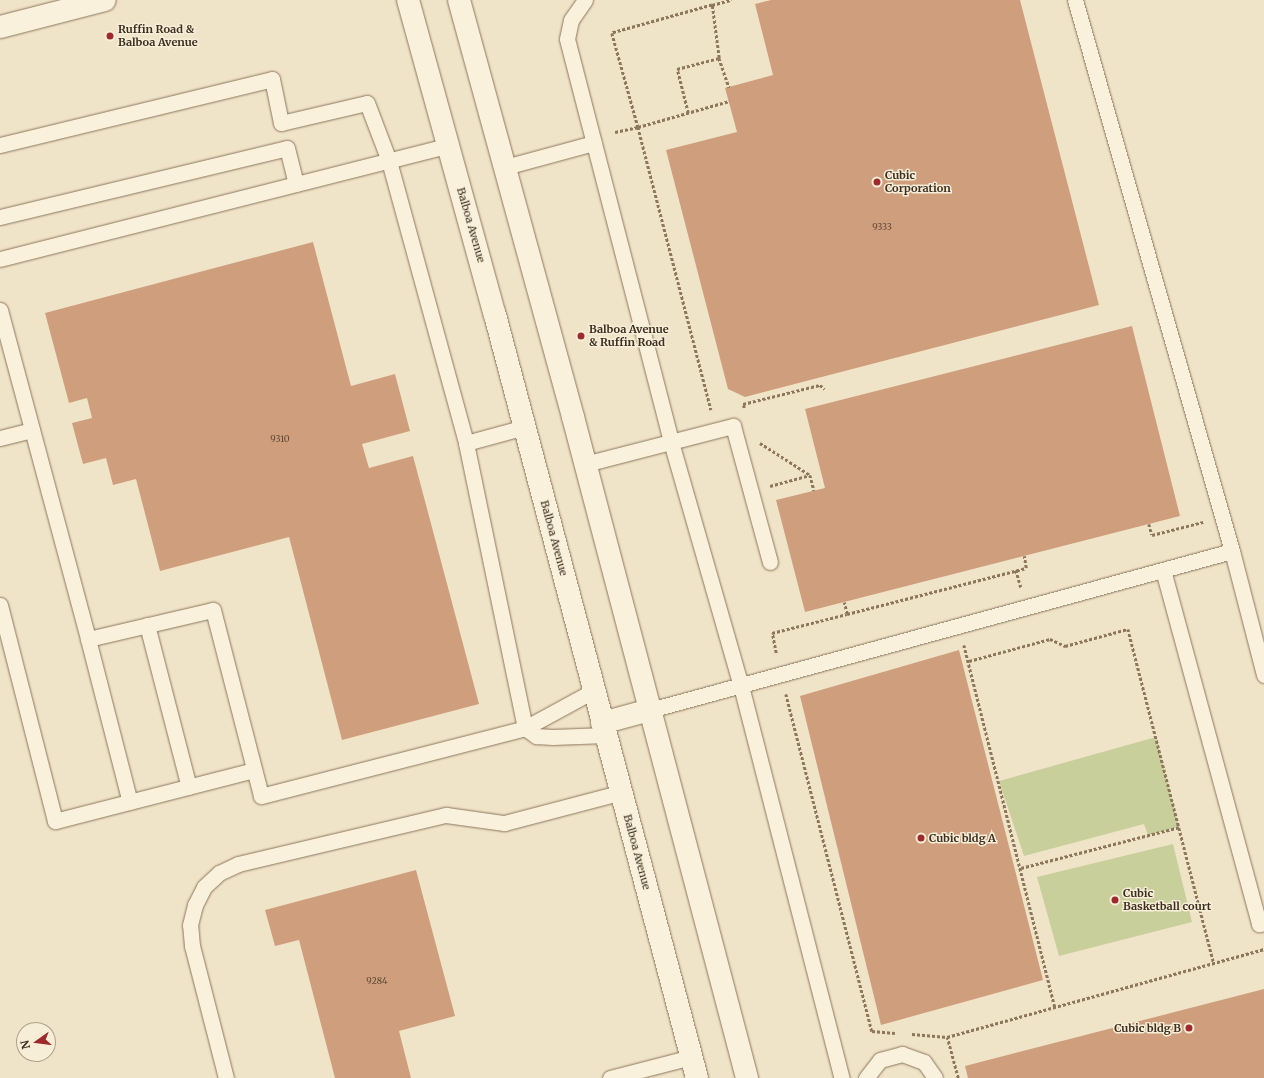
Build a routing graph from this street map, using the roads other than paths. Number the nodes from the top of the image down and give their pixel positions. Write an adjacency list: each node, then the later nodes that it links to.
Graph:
1 (105, 0): 6 (main road)
2 (408, 0): 10 (main road, Balboa Avenue)
3 (459, 0): 13 (main road)
4 (584, 0): 8 (lane)
5 (1074, 0): 24 (lane)
6 (0, 27)
7 (281, 123): 9 (lane); 11 (lane); 12 (lane)
8 (594, 143): 13 (lane); 21 (lane)
9 (0, 145)
10 (448, 146): 12 (lane); 18 (main road, Balboa Avenue)
11 (287, 148): 14 (lane); 15 (lane)
12 (389, 161): 14 (lane); 22 (lane)
13 (505, 167): 23 (main road)
14 (296, 184): 16 (lane)
15 (0, 217)
16 (0, 259)
17 (0, 310): 19 (lane)
18 (525, 427): 22 (lane); 32 (main road, Balboa Avenue)
19 (32, 430): 20 (lane); 29 (lane)
20 (0, 438)
21 (672, 442): 23 (lane); 25 (lane); 31 (lane)
22 (466, 443): 34 (lane)
23 (585, 464): 33 (main road)
24 (1232, 551): 26 (lane); 30 (lane)
25 (770, 562)
26 (1163, 570): 31 (lane); 40 (lane)
27 (0, 605): 39 (lane)
28 (147, 625): 29 (lane); 36 (lane); 37 (lane)
29 (88, 639): 39 (lane)
30 (1264, 675)
31 (741, 686): 33 (lane); 46 (lane)
32 (593, 691): 34 (lane); 35 (main road, Balboa Avenue)
33 (650, 710): 35 (main road); 45 (main road)
34 (525, 728): 35 (lane); 36 (lane)
35 (604, 729): 38 (main road, Balboa Avenue)
36 (254, 770): 37 (lane)
37 (188, 787): 39 (lane)
38 (622, 792): 41 (main road, Balboa Avenue); 42 (lane)
39 (130, 802)
40 (1264, 923)
41 (691, 1056): 43 (lane); 44 (main road, Balboa Avenue)
42 (226, 1078)
43 (610, 1078)
44 (697, 1078)
45 (747, 1078)
46 (842, 1078)
47 (866, 1078): 48 (lane)
48 (935, 1078)

